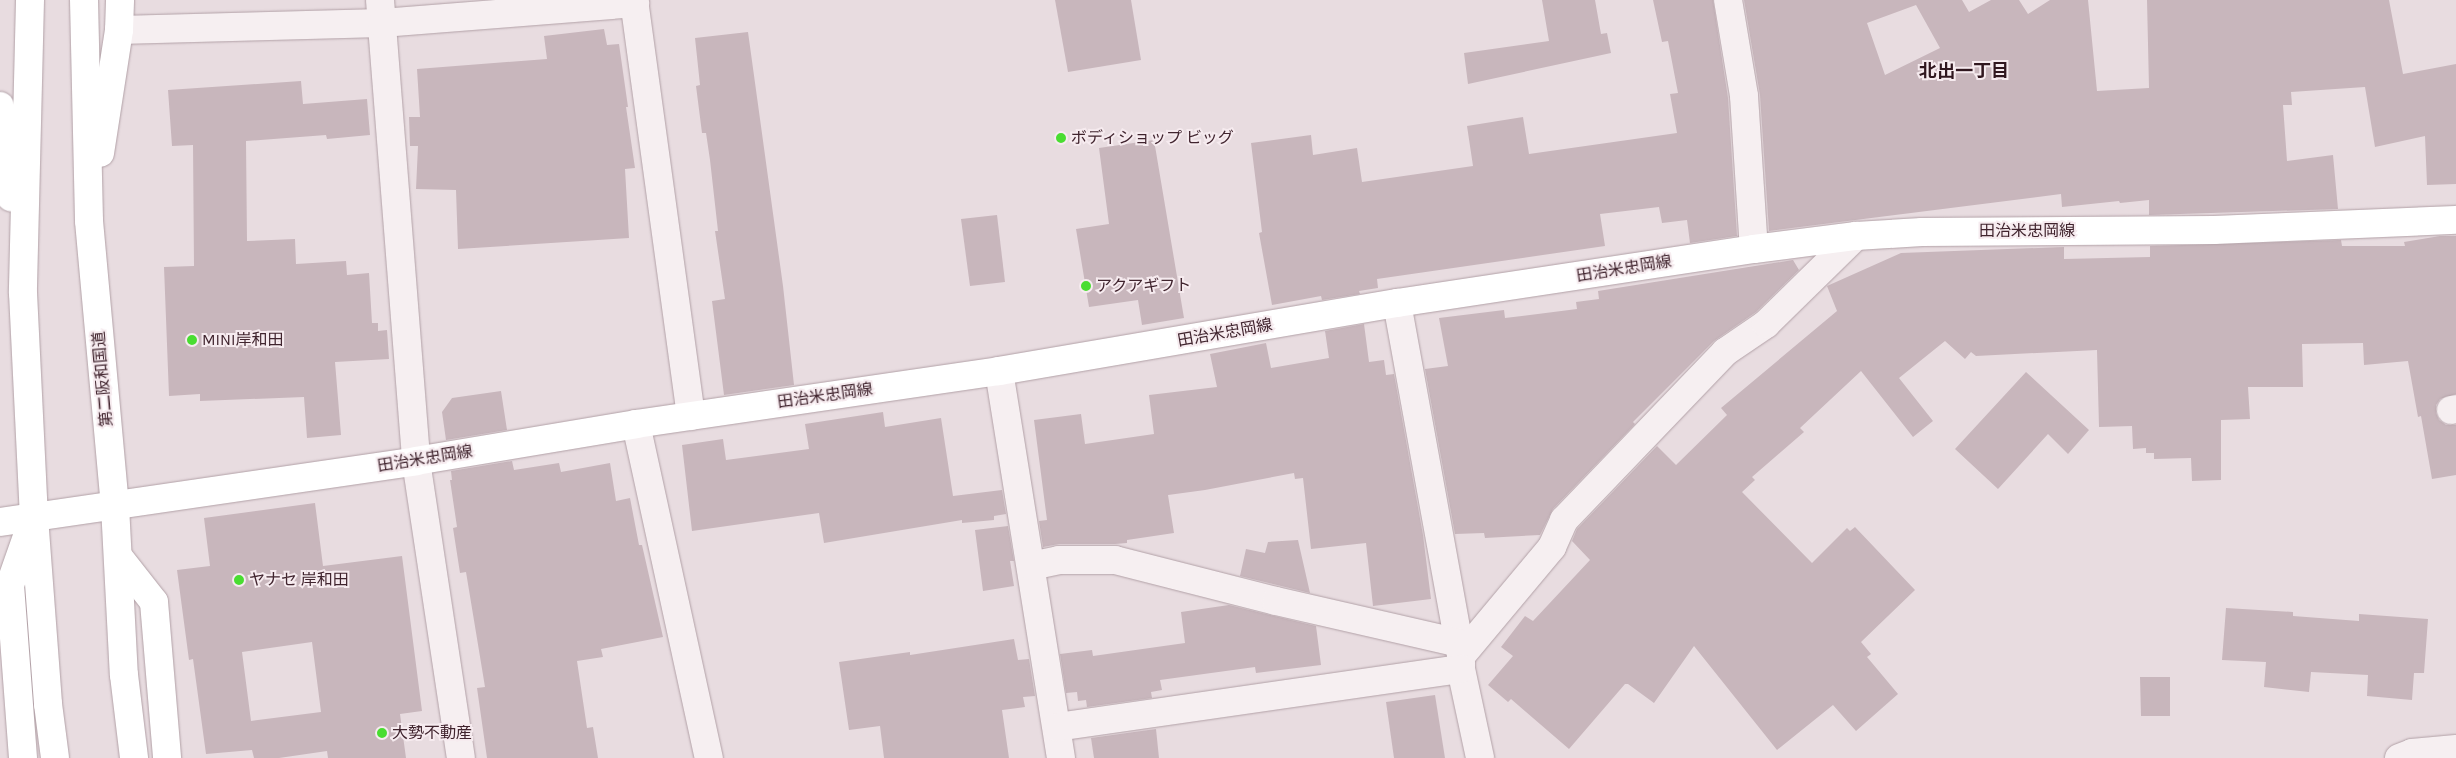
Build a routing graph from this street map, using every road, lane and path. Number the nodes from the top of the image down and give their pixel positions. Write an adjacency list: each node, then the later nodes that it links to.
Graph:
1 (30, 0): 13 (main road)
2 (84, 0): 10 (main road, 第二阪和国道)
3 (120, 0): 7 (main road)
4 (1728, 0): 12 (street)
5 (634, 2): 6 (street); 16 (street)
6 (381, 12): 7 (street); 18 (street)
7 (119, 30): 10 (main road)
8 (0, 106): 13 (main road)
9 (2456, 220): 11 (main road, 田治米忠岡線)
10 (89, 221): 19 (main road, 第二阪和国道)
11 (1856, 236): 12 (main road, 田治米忠岡線); 24 (street)
12 (1754, 249): 14 (main road, 田治米忠岡線)
13 (23, 293): 20 (main road)
14 (1397, 303): 15 (main road, 田治米忠岡線); 24 (street)
15 (999, 371): 16 (main road, 田治米忠岡線); 23 (street)
16 (691, 416): 17 (main road, 田治米忠岡線)
17 (636, 424): 18 (main road, 田治米忠岡線); 32 (street)
18 (416, 461): 19 (main road, 田治米忠岡線); 31 (street)
19 (115, 506): 20 (main road, 田治米忠岡線); 22 (main road, 第二阪和国道)
20 (34, 517): 21 (main road, 田治米忠岡線); 27 (main road); 28 (main road)
21 (0, 522)
22 (118, 556): 29 (main road, 第二阪和国道); 30 (main road)
23 (1031, 566): 24 (street); 25 (street)
24 (1460, 656): 25 (street); 34 (street)
25 (1057, 727): 33 (street)
26 (2456, 749): 35 (street)
27 (23, 758)
28 (55, 758)
29 (134, 758)
30 (166, 758)
31 (461, 758)
32 (709, 758)
33 (1061, 758)
34 (1480, 758)
35 (2399, 758)

